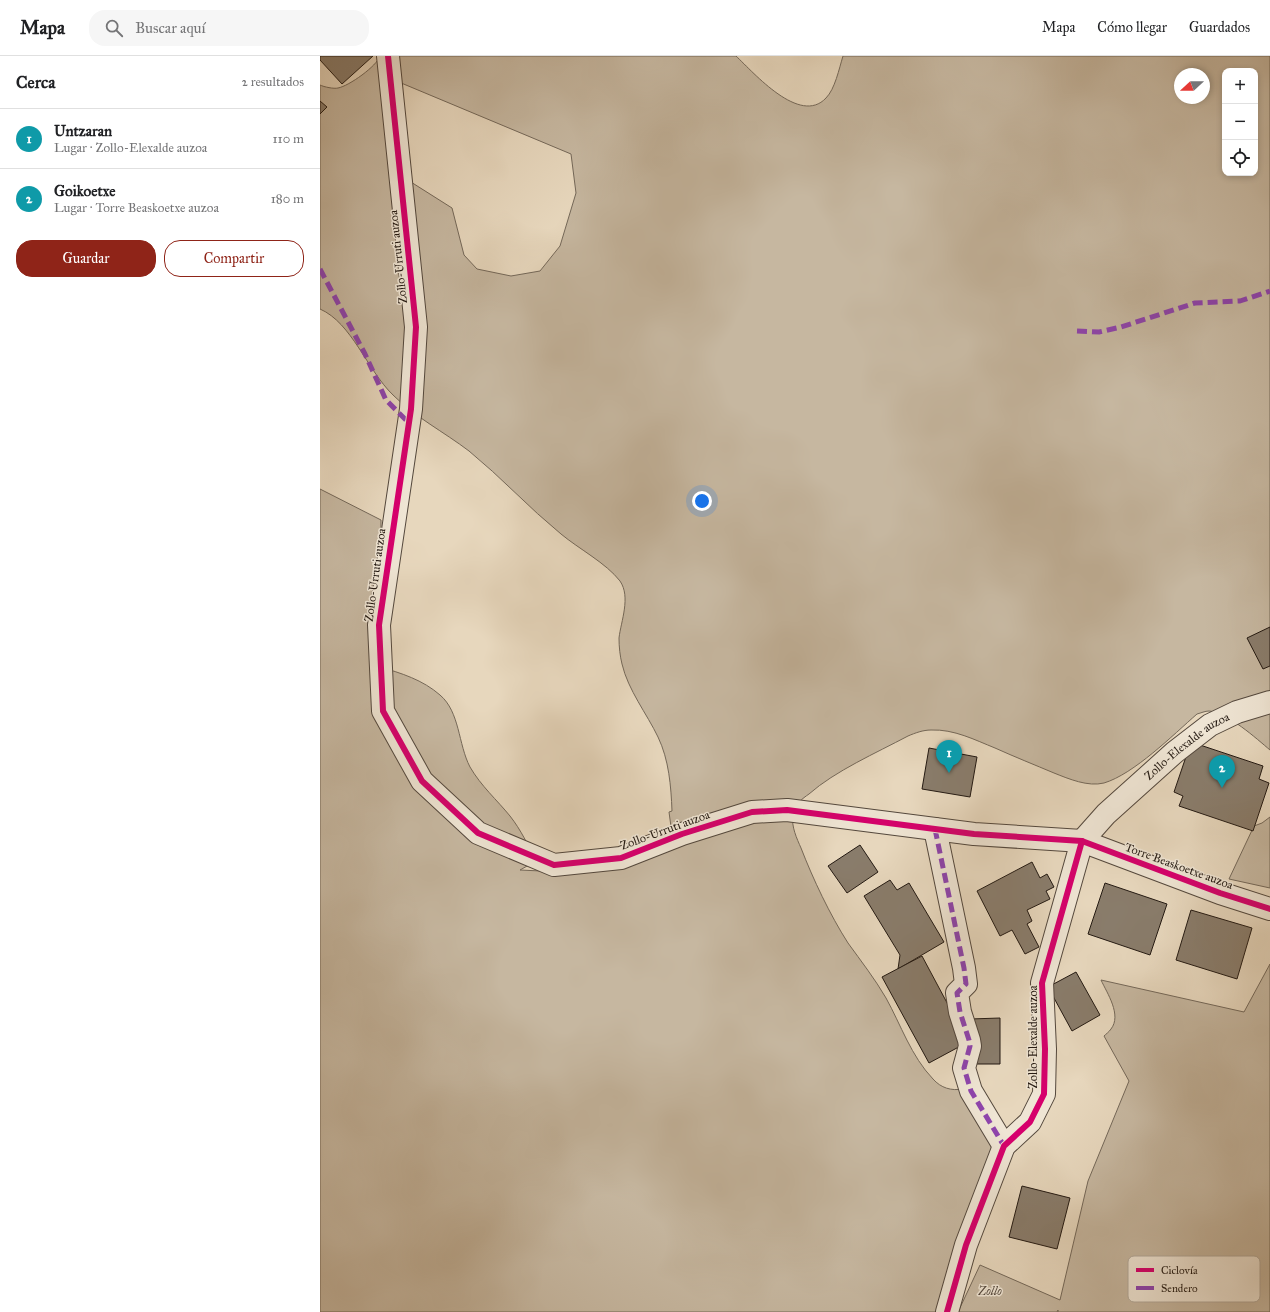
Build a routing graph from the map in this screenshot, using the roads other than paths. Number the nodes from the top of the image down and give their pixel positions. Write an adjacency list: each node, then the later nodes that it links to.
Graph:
1 (388, 56): 3 (street, Zollo-Urruti auzoa)
2 (1270, 702): 4 (street, Zollo-Elexalde auzoa)
3 (935, 829): 4 (street); 6 (street)
4 (1082, 842): 5 (street, Torre Beaskoetxe auzoa); 6 (street, Zollo-Elexalde auzoa)
5 (1270, 909)
6 (1004, 1146): 7 (street, Zollo-Elexalde auzoa)
7 (946, 1312)

